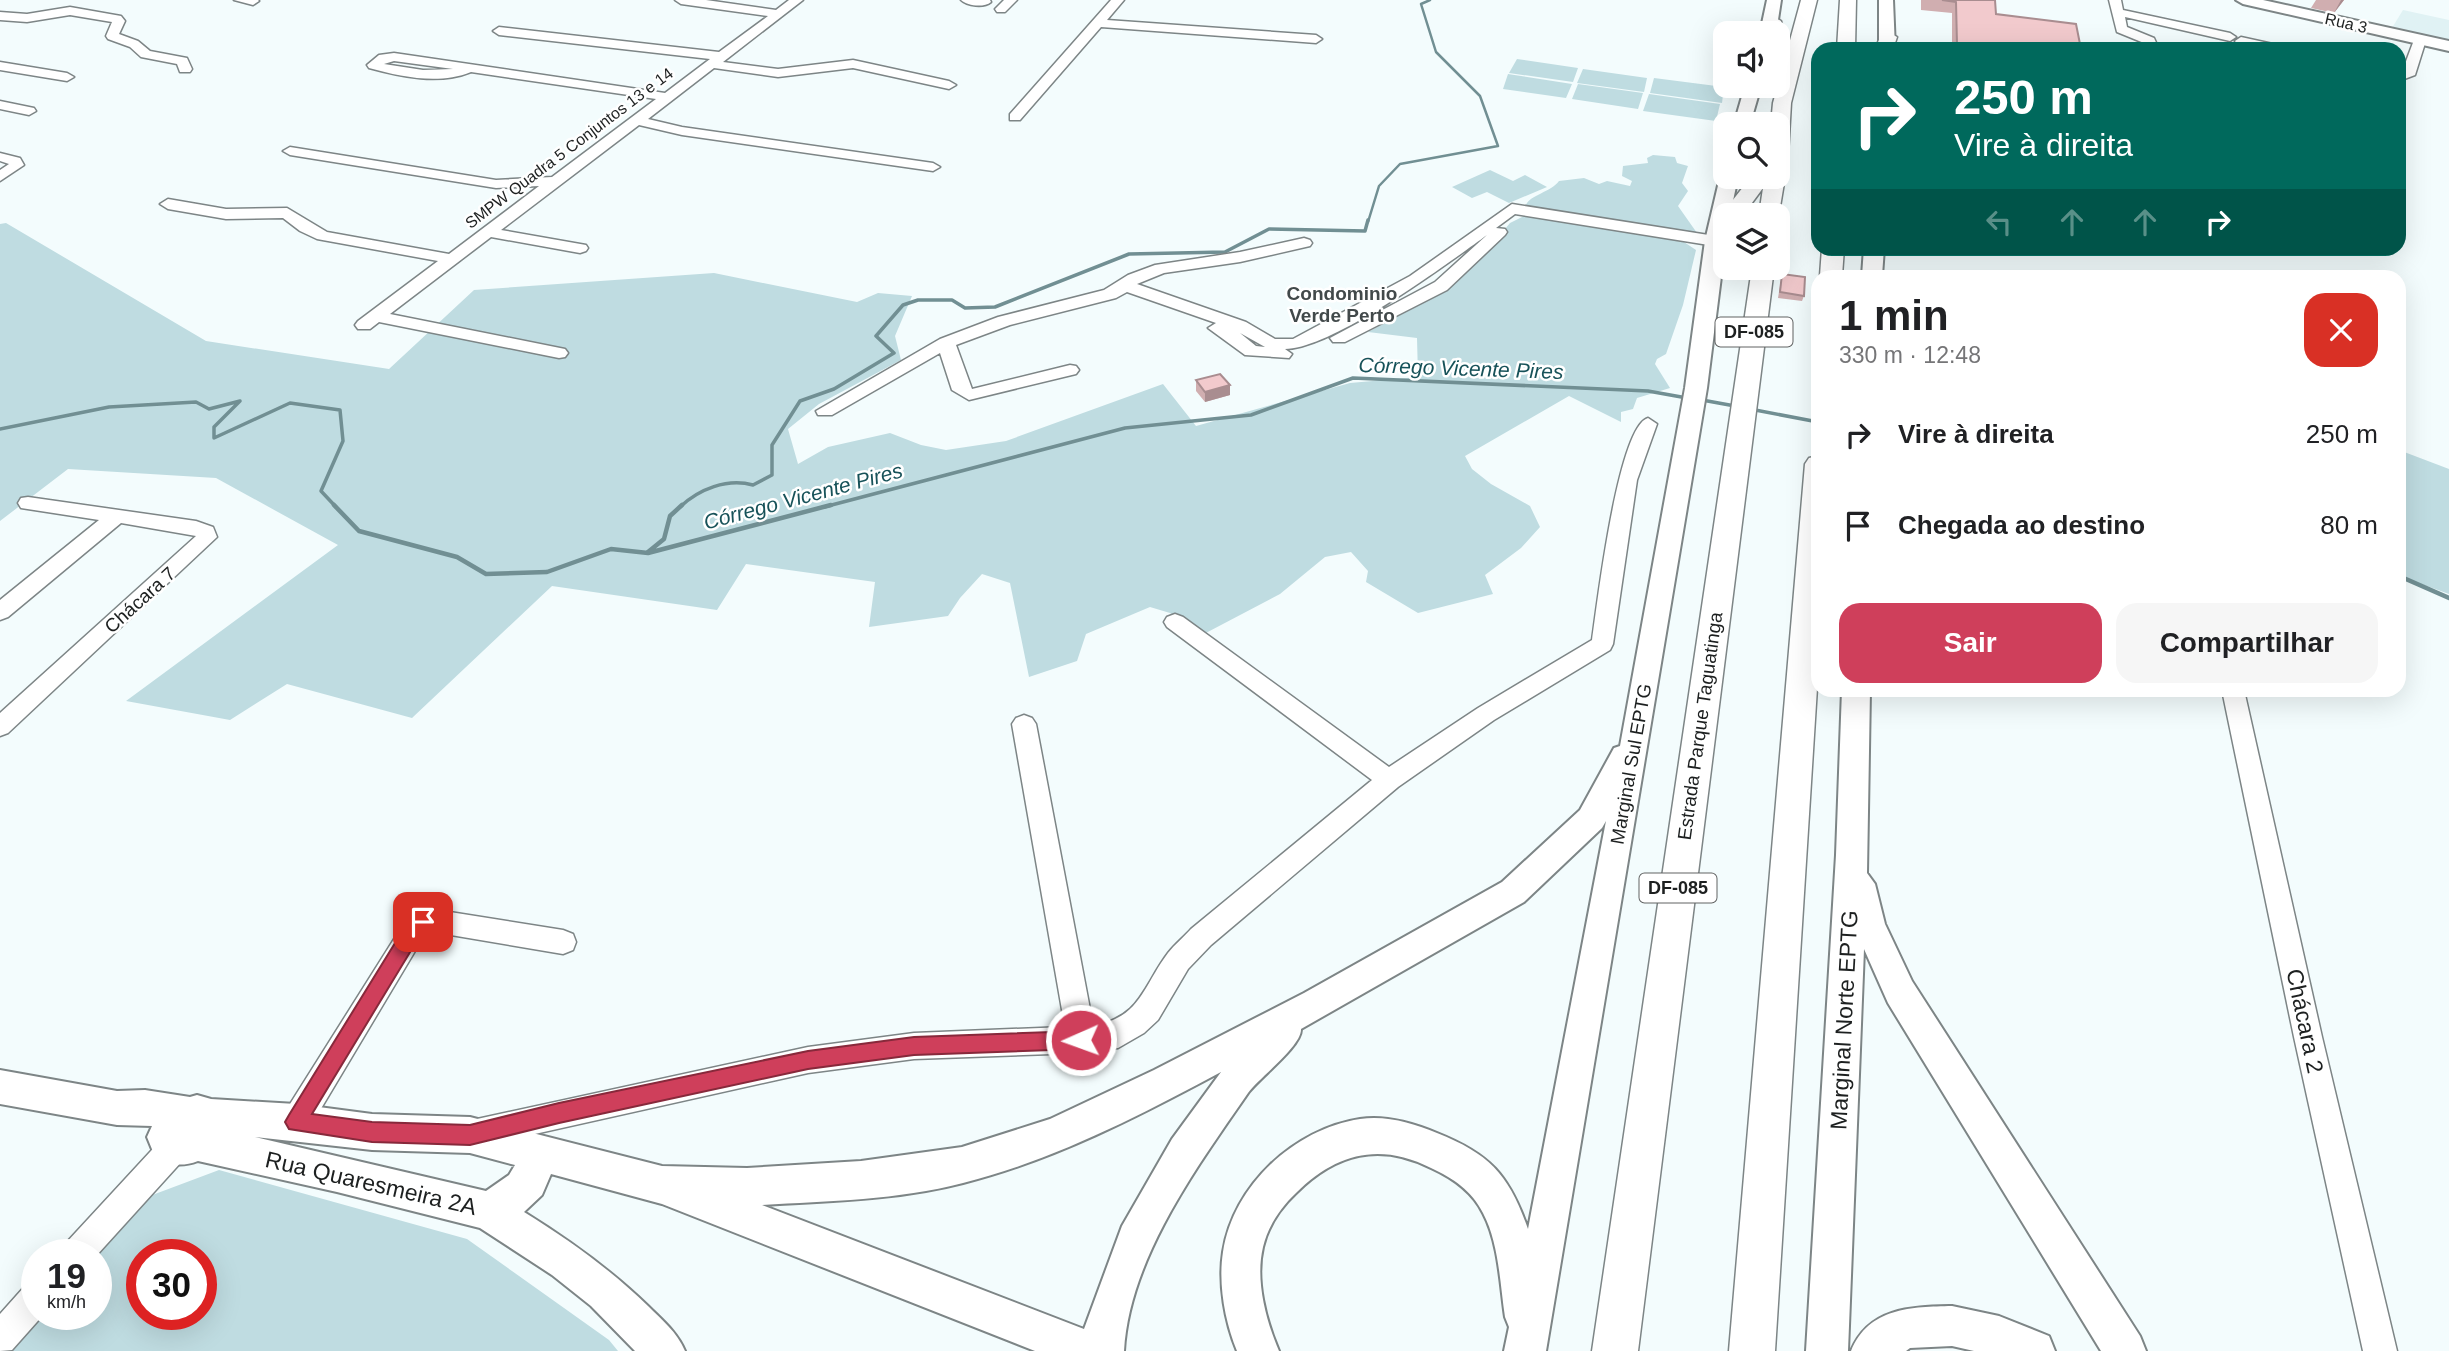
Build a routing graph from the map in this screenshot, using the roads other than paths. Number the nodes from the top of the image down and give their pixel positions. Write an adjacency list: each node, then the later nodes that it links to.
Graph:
1 (681, 0): 12 (street)
2 (796, 0): 12 (street, SMPW Quadra 5 Conjuntos 13 e 14)
3 (967, 0): 10 (street)
4 (1118, 0): 15 (street)
5 (1774, 0): 14 (main road)
6 (1809, 0): 33 (highway)
7 (1848, 0): 19 (highway)
8 (1886, 0): 20 (main road)
9 (2243, 0): 18 (main road, Rua 3)
10 (985, 2)
11 (2116, 6): 21 (street); 22 (street)
12 (778, 14): 24 (street, SMPW Quadra 5 Conjuntos 13 e 14)
13 (0, 16): 27 (street)
14 (1772, 21)
15 (1097, 23): 17 (street); 37 (street)
16 (499, 31): 24 (street)
17 (1316, 39)
18 (2420, 40): 23 (main road, Rua 3); 28 (street)
19 (1846, 42)
20 (1886, 42)
21 (2150, 42)
22 (2248, 42)
23 (2449, 46)
24 (715, 60): 30 (street); 31 (street, SMPW Quadra 5 Conjuntos 13 e 14)
25 (0, 66): 29 (street)
26 (471, 67): 26 (street); 31 (street)
27 (185, 69)
28 (2406, 76)
29 (68, 77)
30 (949, 85)
31 (667, 97): 38 (street, SMPW Quadra 5 Conjuntos 13 e 14)
32 (1782, 98): 33 (highway)
33 (1782, 103): 36 (highway)
34 (0, 106): 35 (street)
35 (29, 111)
36 (1781, 112)
37 (1015, 117)
38 (636, 120): 41 (street); 43 (street, SMPW Quadra 5 Conjuntos 13 e 14)
39 (290, 151): 43 (street)
40 (0, 157): 42 (street)
41 (933, 167)
42 (0, 177)
43 (554, 181): 47 (street, SMPW Quadra 5 Conjuntos 13 e 14)
44 (1752, 189): 45 (highway)
45 (1741, 203)
46 (168, 204): 51 (street)
47 (486, 232): 50 (street); 51 (street, SMPW Quadra 5 Conjuntos 13 e 14)
48 (1713, 232): 54 (street)
49 (1304, 243): 54 (street)
50 (580, 248)
51 (452, 258): 56 (street, SMPW Quadra 5 Conjuntos 13 e 14)
52 (1713, 276): 71 (main road, Marginal Sul EPTG)
53 (1761, 280): 92 (highway, Estrada Parque Taguatinga / DF-085)
54 (1126, 286): 55 (street)
55 (946, 343): 57 (street); 58 (street)
56 (558, 353)
57 (1070, 370)
58 (825, 411)
59 (1648, 424): 72 (street)
60 (28, 503): 61 (street, Chácara 7)
61 (117, 516): 64 (street); 70 (street, Chácara 7)
62 (1811, 542): 65 (highway)
63 (1811, 602): 65 (highway)
64 (0, 612)
65 (1804, 621): 93 (highway)
66 (1175, 622): 72 (street)
67 (1856, 697): 73 (main road, Marginal Norte EPTG)
68 (2235, 697): 98 (street, Chácara 2)
69 (1024, 724): 76 (street)
70 (0, 727)
71 (1637, 732): 75 (main road); 87 (main road, Marginal Sul EPTG)
72 (1389, 780): 76 (street)
73 (1852, 855): 94 (main road, Marginal Norte EPTG); 97 (main road)
74 (563, 942): 78 (street)
75 (1316, 1004): 82 (main road); 90 (main road)
76 (1081, 1040): 80 (street)
77 (0, 1087): 79 (main road)
78 (296, 1122): 79 (main road); 80 (main road)
79 (187, 1132): 83 (main road, Rua Quaresmeira 2A); 84 (street)
80 (470, 1135): 81 (main road)
81 (533, 1152): 82 (main road); 83 (main road)
82 (663, 1185): 88 (main road)
83 (488, 1211): 89 (main road, Rua Quaresmeira 2A)
84 (90, 1239)
85 (21, 1315): 86 (street)
86 (0, 1338)
87 (1526, 1342): 91 (main road)
88 (1069, 1344)
89 (664, 1351)
90 (1103, 1351)
91 (1258, 1351)
92 (1615, 1351)
93 (1752, 1351)
94 (1827, 1351)
95 (1871, 1351): 96 (main road)
96 (2035, 1351)
97 (2125, 1351)
98 (2380, 1351)

